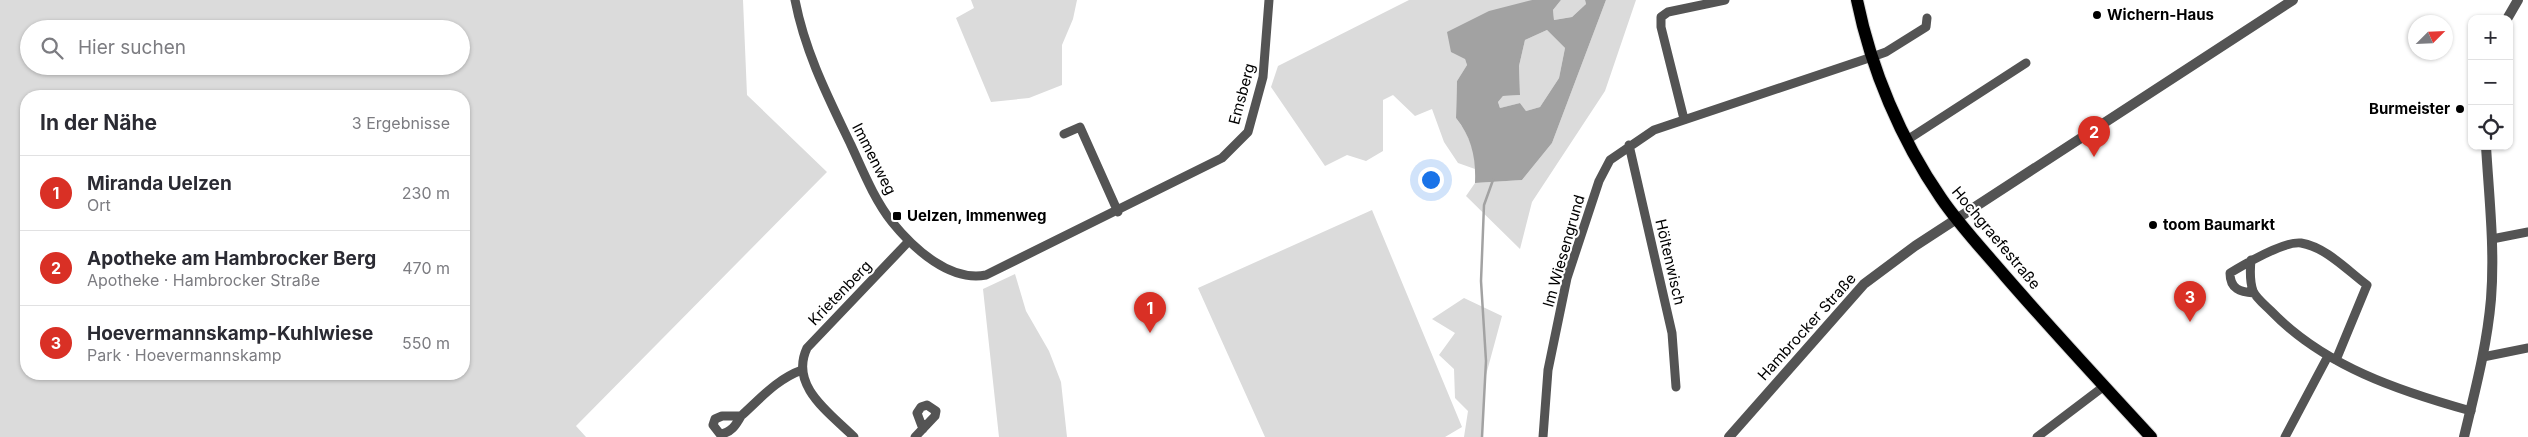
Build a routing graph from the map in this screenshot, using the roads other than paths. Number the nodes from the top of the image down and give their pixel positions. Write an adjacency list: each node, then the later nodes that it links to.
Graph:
1 (795, 0): 20 (street, Immenweg)
2 (1269, 0): 16 (street, Emsberg)
3 (1725, 0): 11 (street)
4 (1856, 0): 9 (main road, Hochgraefestraße)
5 (2293, 0): 17 (street, Hambrocker Straße)
6 (2518, 0): 7 (street)
7 (2509, 15)
8 (1927, 18): 9 (street, Im Wiesengrund)
9 (1872, 57): 11 (street, Im Wiesengrund); 13 (main road, Hochgraefestraße)
10 (2026, 63): 13 (street)
11 (1684, 119): 14 (street, Im Wiesengrund)
12 (1064, 134): 16 (street)
13 (1907, 140): 17 (main road, Hochgraefestraße)
14 (1630, 145): 28 (street, Höltenwisch); 35 (street, Im Wiesengrund)
15 (2486, 150): 19 (street)
16 (1118, 212): 22 (street, Emsberg)
17 (1957, 219): 29 (main road, Hochgraefestraße); 36 (street, Hambrocker Straße)
18 (2528, 232): 19 (street)
19 (2492, 239): 25 (street)
20 (910, 241): 22 (street, Immenweg); 27 (street, Krietenberg)
21 (2251, 260): 23 (street); 23 (street); 26 (street)
22 (986, 276)
23 (2254, 293): 26 (street)
24 (2528, 348): 25 (street)
25 (2483, 357): 30 (street)
26 (2332, 358): 30 (street); 39 (street)
27 (802, 370): 31 (street); 33 (street)
28 (1676, 386)
29 (2103, 386): 37 (street); 38 (main road, Hochgraefestraße)
30 (2471, 411): 40 (street)
31 (741, 416)
32 (923, 429): 34 (street)
33 (854, 437)
34 (916, 437)
35 (1543, 437)
36 (1729, 437)
37 (2037, 437)
38 (2151, 437)
39 (2285, 437)
40 (2464, 437)

